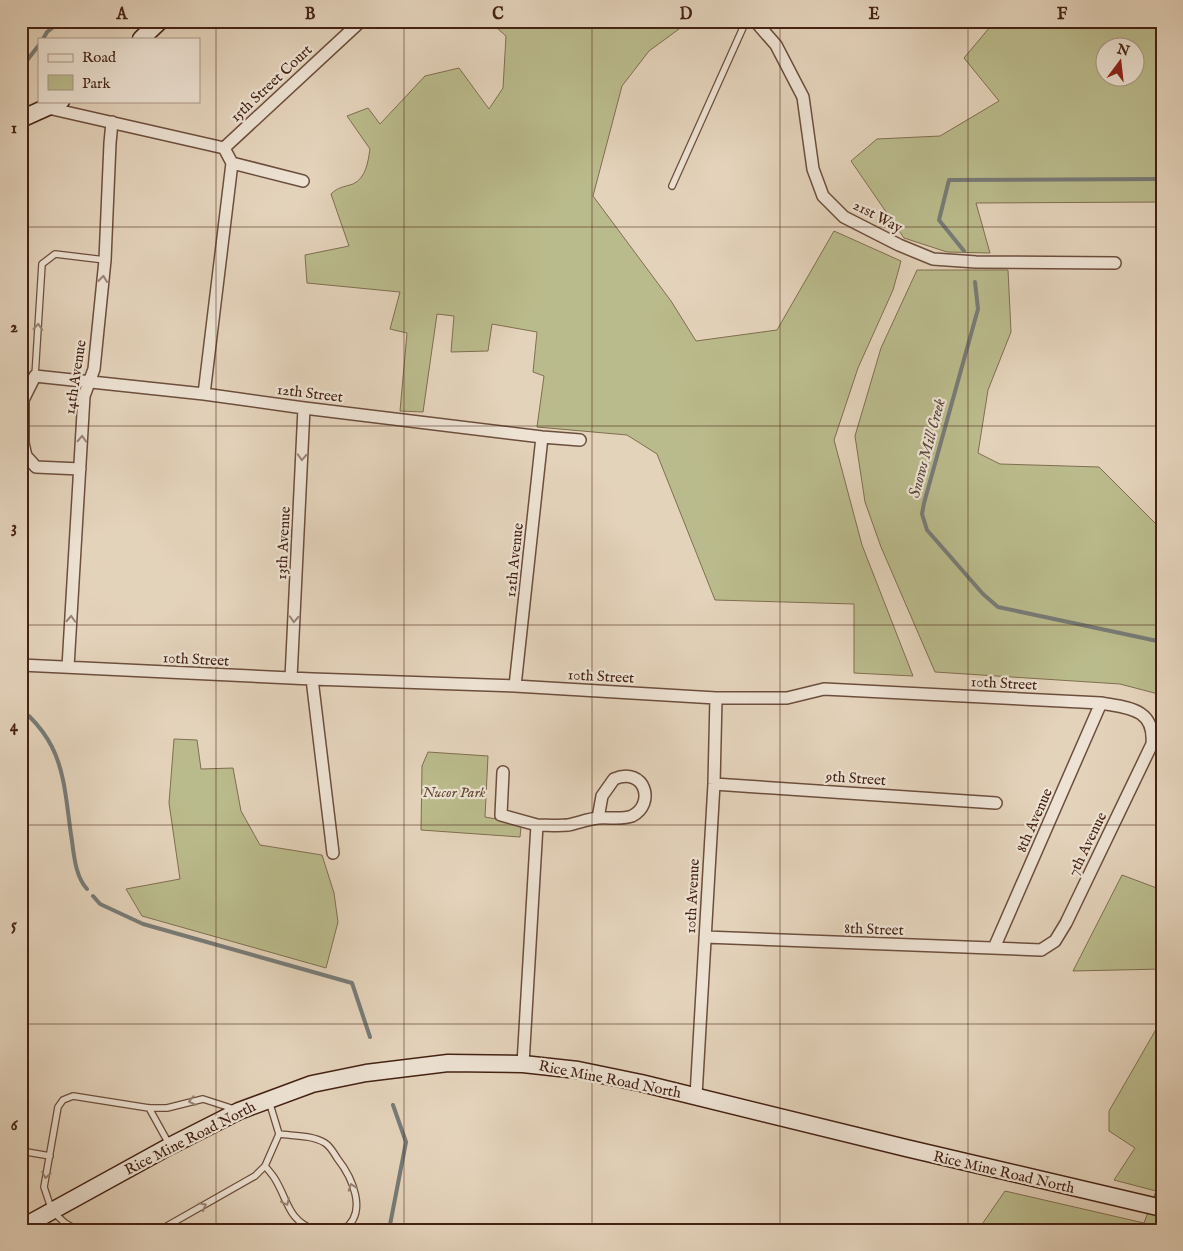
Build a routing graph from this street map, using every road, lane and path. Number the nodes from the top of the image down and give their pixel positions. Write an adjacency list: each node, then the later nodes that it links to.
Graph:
1 (160, 21): 5 (main road)
2 (361, 21): 9 (street, 15th Street Court)
3 (746, 21): 12 (lane)
4 (755, 21): 14 (street, 21st Way)
5 (142, 38)
6 (55, 104): 7 (main road); 8 (street)
7 (21, 119)
8 (112, 122): 9 (street); 13 (street, 14th Avenue)
9 (224, 148): 10 (street)
10 (232, 163): 11 (street); 17 (street)
11 (303, 181)
12 (672, 186)
13 (105, 260): 15 (lane, one-way to 13); 16 (street, 14th Avenue, one-way to 13)
14 (1115, 263)
15 (35, 376): 16 (street, 12th Street); 21 (street)
16 (89, 381): 17 (street, 12th Street); 21 (street, 14th Avenue, one-way to 16)
17 (204, 394): 18 (street, 12th Street)
18 (304, 408): 19 (street, 12th Street); 24 (street, 13th Avenue, one-way to 24)
19 (542, 437): 20 (street, 12th Street); 26 (street, 12th Avenue)
20 (580, 440)
21 (80, 469): 23 (street, 14th Avenue, one-way to 21)
22 (21, 665): 23 (street, 10th Street)
23 (68, 667): 24 (street, 10th Street)
24 (291, 678): 25 (street, 10th Street)
25 (312, 679): 26 (street, 10th Street); 35 (street)
26 (514, 686): 27 (street, 10th Street)
27 (716, 698): 28 (street, 10th Street); 31 (street, 10th Avenue)
28 (1101, 703): 29 (street, 10th Street); 37 (street, 8th Avenue)
29 (1152, 744): 38 (street, 7th Avenue)
30 (503, 772): 34 (street)
31 (714, 784): 32 (street, 9th Street); 36 (street, 10th Avenue)
32 (996, 803)
33 (598, 818): 33 (street); 34 (street)
34 (537, 825): 39 (street)
35 (333, 853)
36 (705, 937): 37 (street, 8th Street); 40 (street, 10th Avenue)
37 (994, 948): 38 (street, 8th Street)
38 (1041, 950)
39 (523, 1064): 40 (main road, Rice Mine Road North); 41 (main road, Rice Mine Road North)
40 (696, 1096): 49 (main road, Rice Mine Road North)
41 (269, 1100): 43 (main road, Rice Mine Road North); 44 (lane)
42 (150, 1108): 43 (lane, one-way to 42); 45 (lane); 47 (lane)
43 (239, 1111): 45 (main road, Rice Mine Road North)
44 (280, 1134): 48 (lane); 55 (lane, one-way to 44)
45 (170, 1146): 50 (main road, Rice Mine Road North)
46 (21, 1151): 47 (lane)
47 (50, 1156): 50 (lane, one-way to 50)
48 (265, 1166): 53 (lane, one-way to 48); 54 (lane, one-way to 54)
49 (1162, 1208)
50 (52, 1210): 51 (main road, Rice Mine Road North); 52 (lane)
51 (21, 1228)
52 (77, 1230)
53 (160, 1230)
54 (315, 1230)
55 (343, 1230)

